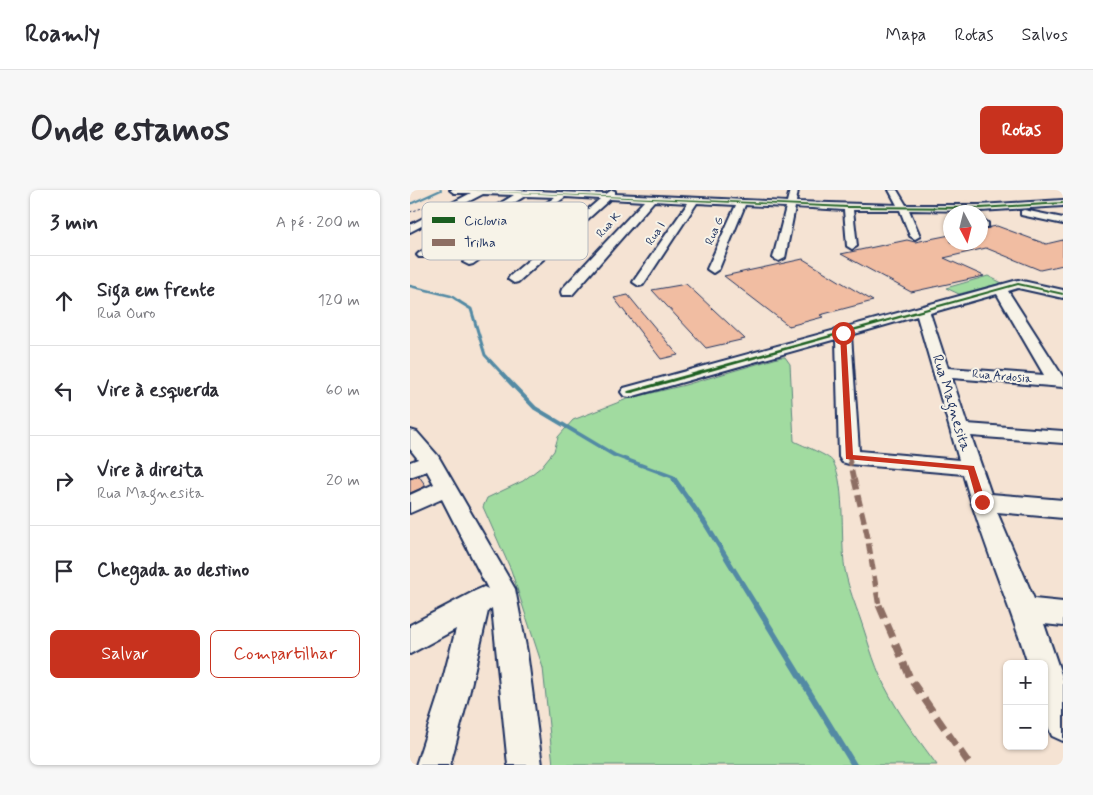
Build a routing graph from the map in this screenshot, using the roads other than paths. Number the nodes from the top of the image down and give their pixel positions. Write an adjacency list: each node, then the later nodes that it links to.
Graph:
1 (454, 190): 4 (street)
2 (616, 190): 11 (street)
3 (797, 191): 5 (street); 19 (street)
4 (480, 192): 6 (street); 14 (street)
5 (784, 192)
6 (522, 194): 9 (street); 15 (street)
7 (893, 194): 24 (street)
8 (1047, 194): 18 (street)
9 (562, 196): 11 (street); 16 (street)
10 (956, 196): 20 (street)
11 (607, 197): 12 (street); 26 (street)
12 (651, 199): 13 (street); 42 (street, Rua K)
13 (694, 201): 17 (street); 40 (street, Rua I)
14 (461, 202)
15 (508, 202)
16 (553, 202)
17 (741, 203): 19 (street); 38 (street, Rua G)
18 (1060, 203): 23 (street)
19 (791, 205): 21 (street); 34 (street)
20 (966, 205)
21 (848, 207): 24 (street); 33 (street)
22 (988, 207): 23 (street)
23 (991, 207): 28 (street)
24 (904, 208): 25 (street); 32 (street)
25 (943, 209)
26 (588, 214)
27 (1063, 215): 28 (street)
28 (1042, 217): 29 (street)
29 (1063, 221)
30 (422, 222): 31 (street)
31 (410, 228)
32 (915, 236)
33 (852, 246)
34 (779, 258)
35 (472, 260): 37 (street)
36 (536, 260): 39 (street)
37 (469, 262)
38 (713, 269)
39 (514, 279)
40 (639, 282)
41 (1000, 288): 43 (street); 44 (street); 48 (street)
42 (567, 292)
43 (1063, 294)
44 (918, 309): 45 (street); 45 (street); 47 (street, Rua Magnesita)
45 (880, 322): 46 (street)
46 (843, 333): 49 (street); 54 (street)
47 (941, 372): 48 (street, Rua Ardosia); 50 (street, Rua Magnesita)
48 (1060, 382)
49 (630, 392)
50 (959, 429): 52 (street); 54 (street, Rua Magnesita)
51 (410, 436): 53 (street)
52 (1063, 437)
53 (420, 465): 55 (street)
54 (971, 468): 56 (street, Rua Magnesita)
55 (447, 487): 57 (street); 59 (street)
56 (982, 502): 58 (street); 61 (street, Rua Magnesita)
57 (410, 504)
58 (1063, 509)
59 (502, 589): 60 (street); 68 (street)
60 (476, 603): 63 (street); 67 (street)
61 (1025, 610): 62 (street); 64 (street, Rua Magnesita)
62 (1063, 614)
63 (410, 640)
64 (1042, 660)
65 (1048, 680): 66 (street)
66 (1063, 725)
67 (433, 765)
68 (525, 765)

